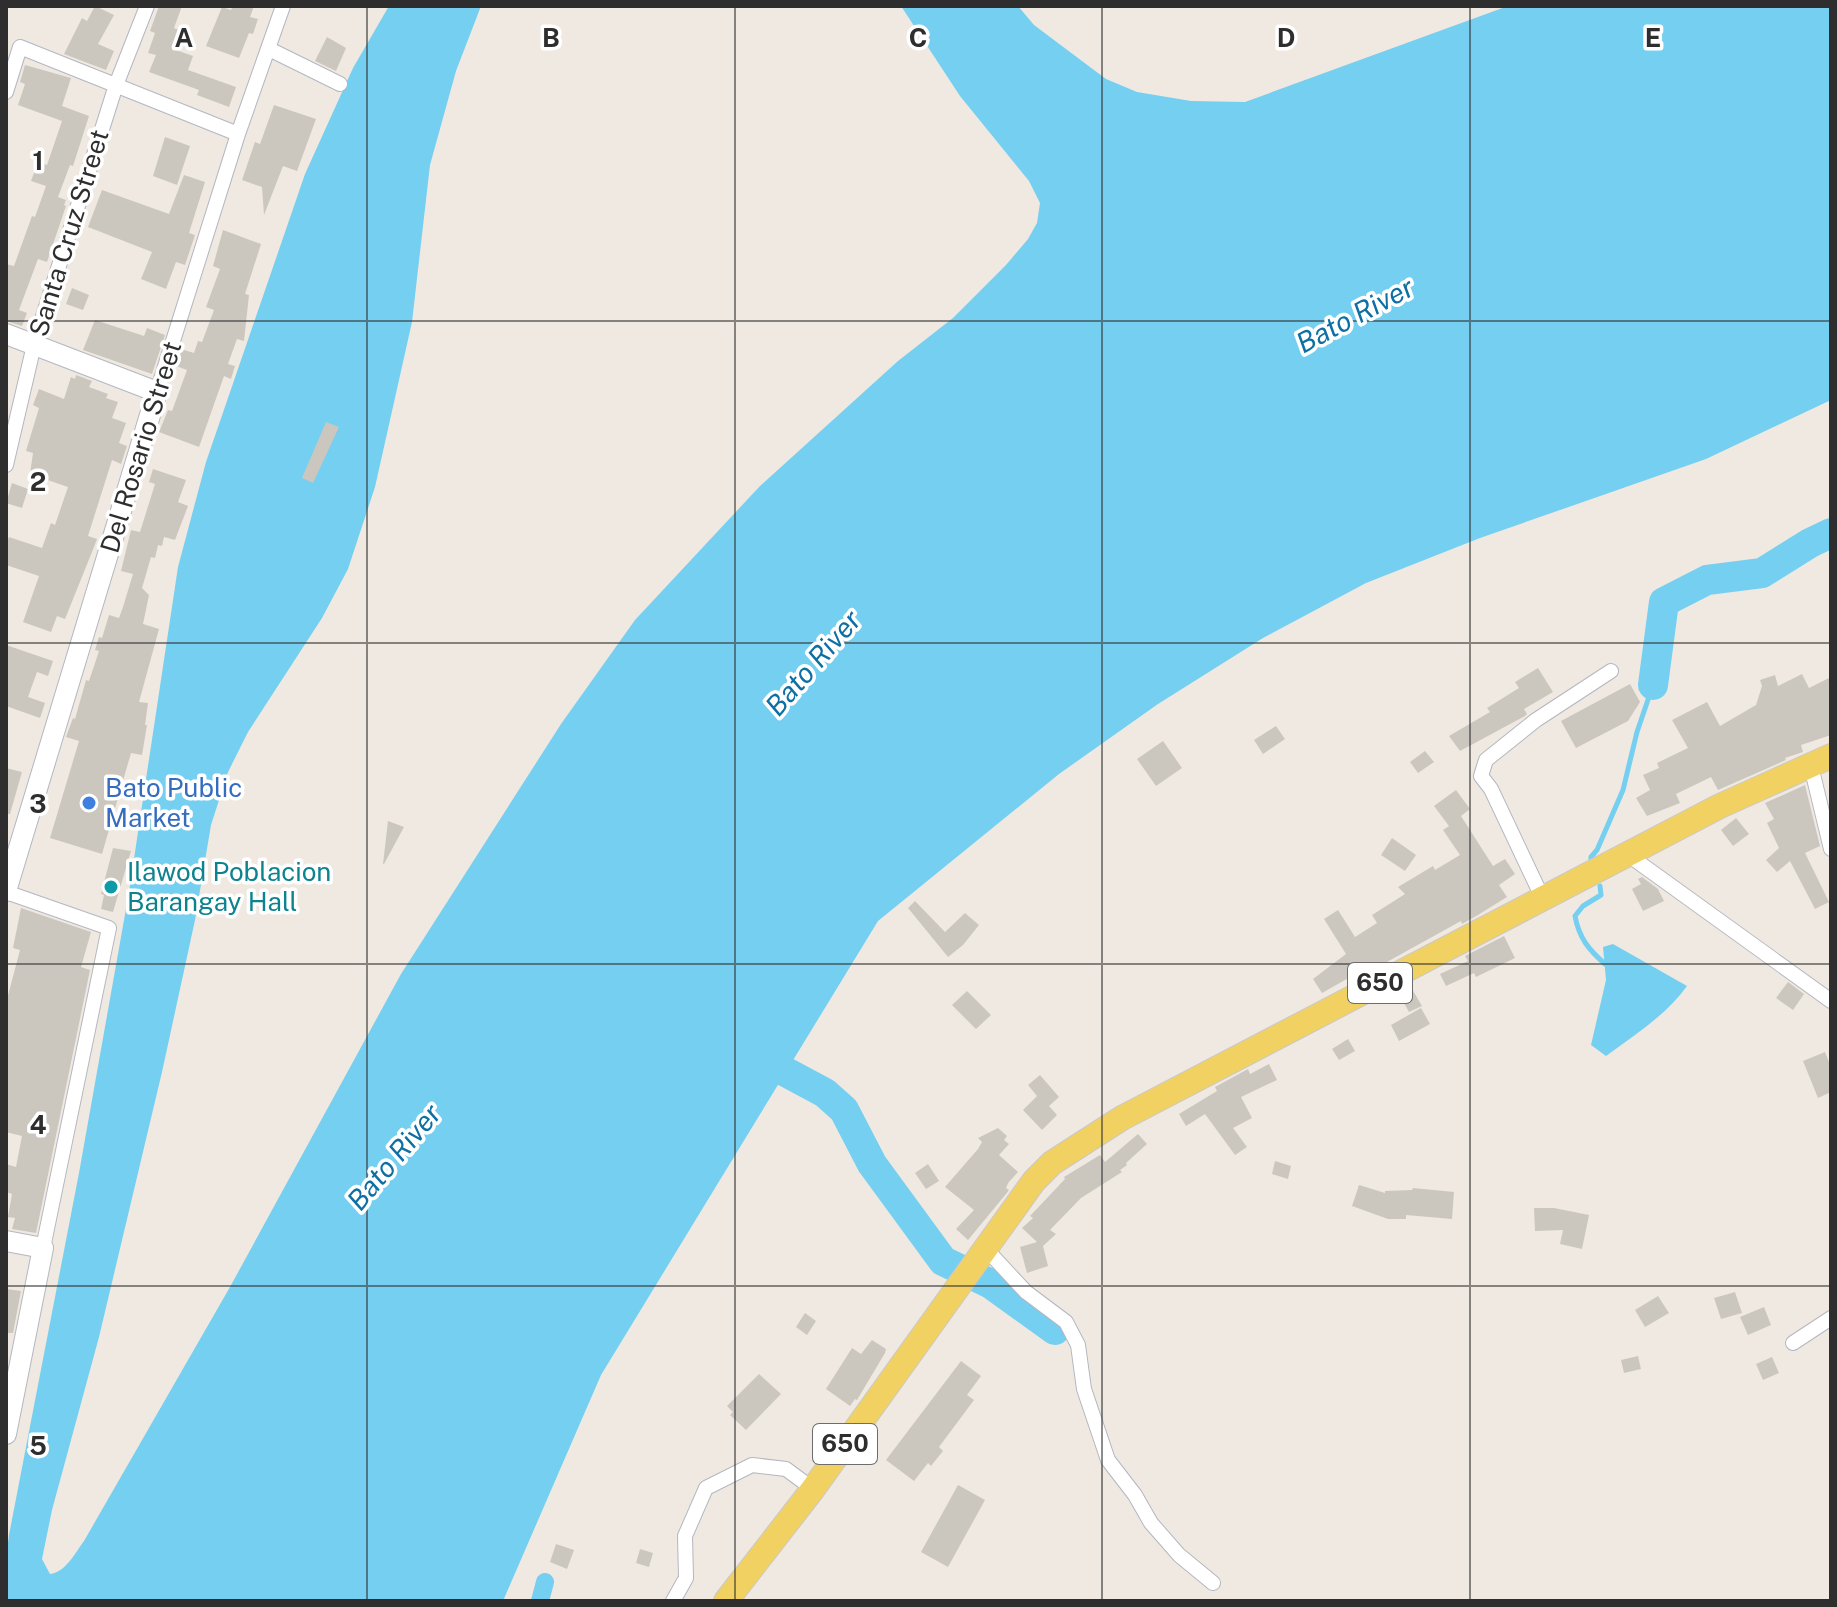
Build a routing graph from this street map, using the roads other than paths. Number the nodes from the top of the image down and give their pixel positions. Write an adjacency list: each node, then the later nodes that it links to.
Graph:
1 (147, 6): 5 (street, Santa Cruz Street)
2 (283, 6): 3 (street, Del Rosario Street)
3 (269, 49): 4 (street); 7 (street, Del Rosario Street)
4 (340, 84)
5 (116, 85): 6 (street); 7 (street); 9 (street, Santa Cruz Street)
6 (6, 92)
7 (238, 134): 10 (street, Del Rosario Street)
8 (6, 334): 9 (street)
9 (34, 345): 10 (street); 11 (street, Santa Cruz Street)
10 (157, 392): 16 (street, Del Rosario Street)
11 (6, 465)
12 (1611, 671): 17 (street)
13 (1821, 761): 14 (street); 15 (main road, 650)
14 (1831, 849)
15 (1627, 854): 17 (main road, 650); 18 (street)
16 (6, 892): 20 (street)
17 (1542, 897): 21 (main road, 650)
18 (1831, 1001)
19 (6, 1241): 20 (street)
20 (43, 1248): 24 (street)
21 (974, 1267): 25 (main road, 650); 26 (street)
22 (1831, 1318): 23 (street)
23 (1793, 1343)
24 (6, 1434)
25 (813, 1489): 27 (street); 28 (main road, 650)
26 (1213, 1583)
27 (673, 1601)
28 (726, 1601)

